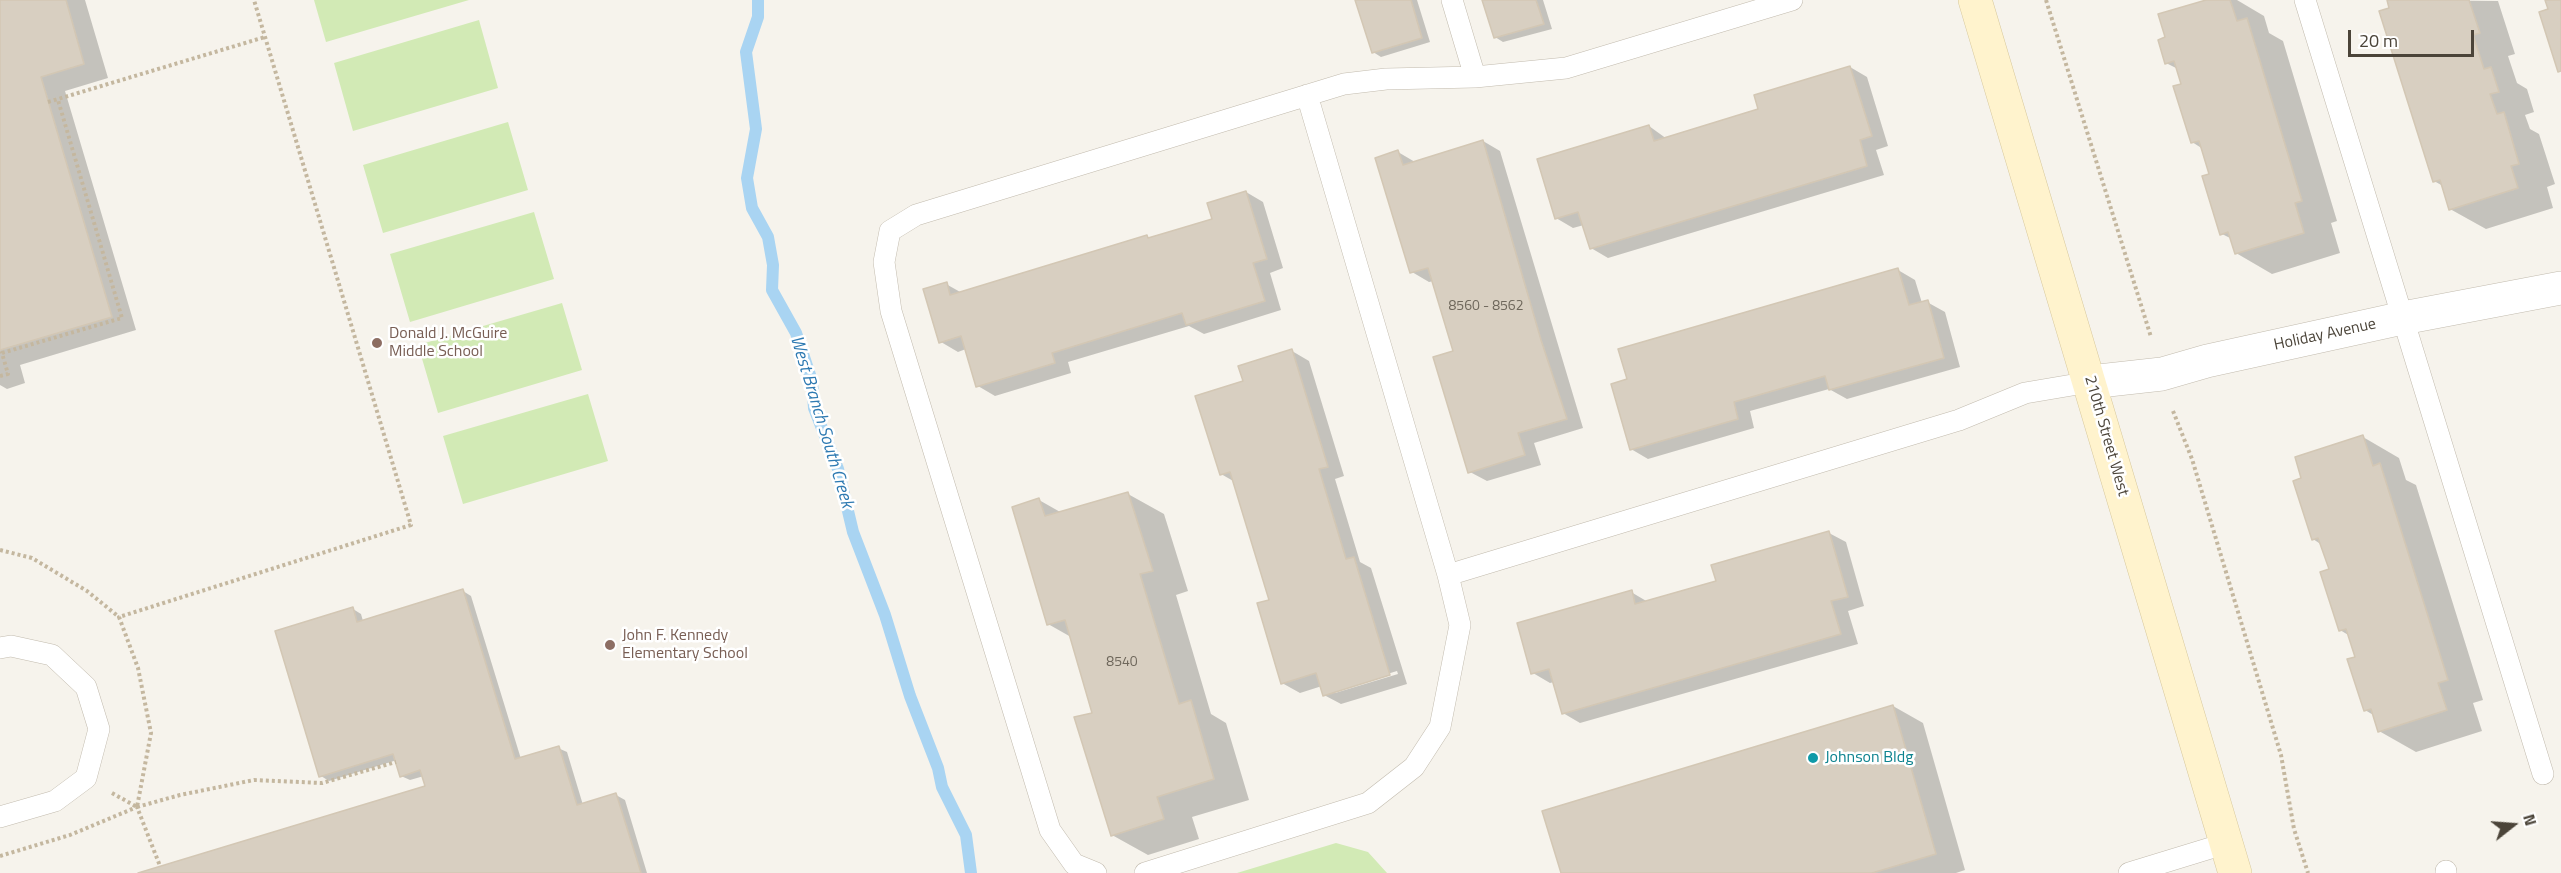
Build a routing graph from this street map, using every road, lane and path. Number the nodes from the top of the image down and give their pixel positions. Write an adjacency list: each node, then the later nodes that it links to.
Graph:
1 (254, 0): 7 (path)
2 (1452, 0): 8 (lane)
3 (1792, 0): 8 (lane)
4 (1975, 0): 16 (street, 210th Street West)
5 (2046, 0): 14 (path)
6 (2305, 0): 13 (lane)
7 (264, 37): 10 (path); 19 (path)
8 (1474, 77): 9 (lane)
9 (1307, 95): 18 (lane); 29 (lane)
10 (58, 100): 11 (path); 15 (path)
11 (48, 102)
12 (2561, 288): 13 (street, Holiday Avenue)
13 (2403, 318): 14 (street, Holiday Avenue); 22 (lane)
14 (2162, 374): 16 (street, Holiday Avenue); 32 (path)
15 (0, 376)
16 (2090, 382): 18 (lane); 27 (street, 210th Street West)
17 (0, 550): 19 (path)
18 (1448, 575): 30 (lane)
19 (119, 617): 24 (path)
20 (0, 648): 23 (lane)
21 (396, 762): 24 (path)
22 (2544, 774)
23 (86, 778): 24 (path); 25 (lane)
24 (136, 807): 26 (path); 28 (path)
25 (0, 817)
26 (0, 856)
27 (2231, 858): 31 (lane)
28 (160, 866)
29 (1096, 873)
30 (1144, 873)
31 (2129, 873)
32 (2308, 873)

